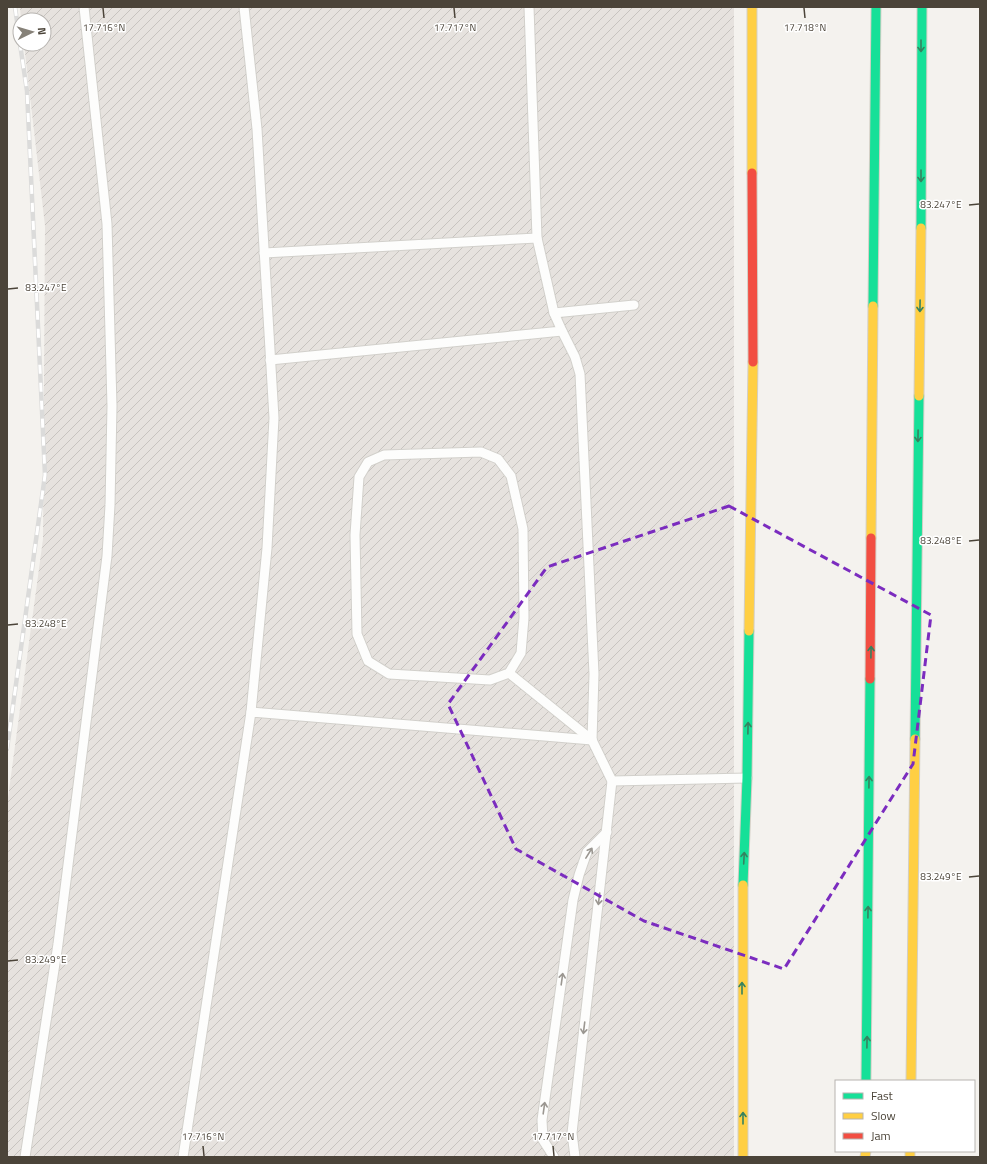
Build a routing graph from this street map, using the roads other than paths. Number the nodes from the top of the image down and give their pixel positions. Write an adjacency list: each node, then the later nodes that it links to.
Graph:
1 (84, 7): 21 (lane)
2 (244, 7): 8 (lane)
3 (529, 7): 7 (lane)
4 (752, 7): 16 (main road, one-way to 4)
5 (876, 7): 19 (main road, one-way to 5)
6 (922, 7): 20 (main road, one-way to 20)
7 (537, 238): 8 (lane); 10 (lane)
8 (264, 253): 12 (lane)
9 (634, 305): 10 (lane)
10 (554, 313): 11 (lane)
11 (562, 332): 12 (lane); 15 (lane)
12 (270, 360): 14 (lane)
13 (509, 673): 13 (lane); 15 (lane)
14 (251, 712): 15 (lane); 22 (lane)
15 (592, 740): 17 (lane)
16 (748, 778): 17 (lane); 25 (main road, one-way to 16)
17 (612, 781): 18 (lane)
18 (607, 832): 23 (lane, one-way to 18); 24 (lane, one-way to 24)
19 (866, 1080)
20 (911, 1080)
21 (25, 1157)
22 (183, 1157)
23 (554, 1157)
24 (575, 1157)
25 (743, 1157)

